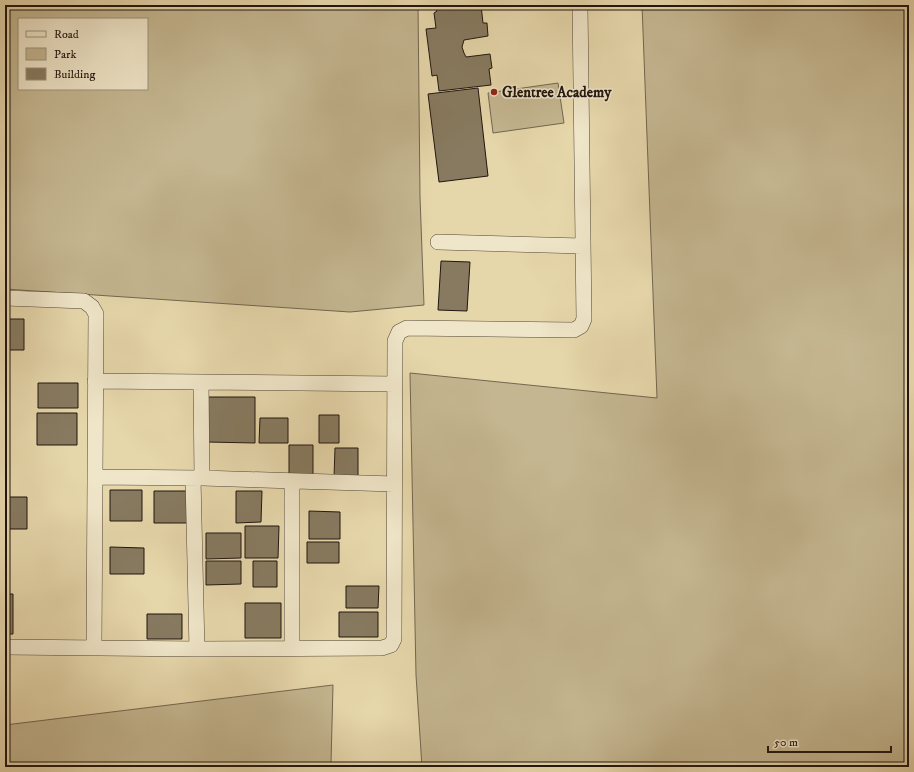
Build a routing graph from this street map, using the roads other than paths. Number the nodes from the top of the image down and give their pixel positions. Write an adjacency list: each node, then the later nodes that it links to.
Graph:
1 (580, 5): 3 (street)
2 (438, 242): 3 (street)
3 (582, 246): 7 (street)
4 (5, 298): 5 (street)
5 (95, 381): 6 (street); 8 (street)
6 (201, 382): 7 (street); 9 (street)
7 (395, 384): 11 (street)
8 (95, 477): 9 (street); 13 (street)
9 (198, 478): 10 (street); 15 (street)
10 (292, 481): 11 (street); 14 (street)
11 (394, 484): 14 (street)
12 (5, 646): 13 (street)
13 (94, 647): 15 (street)
14 (292, 648): 15 (street)
15 (197, 649)

